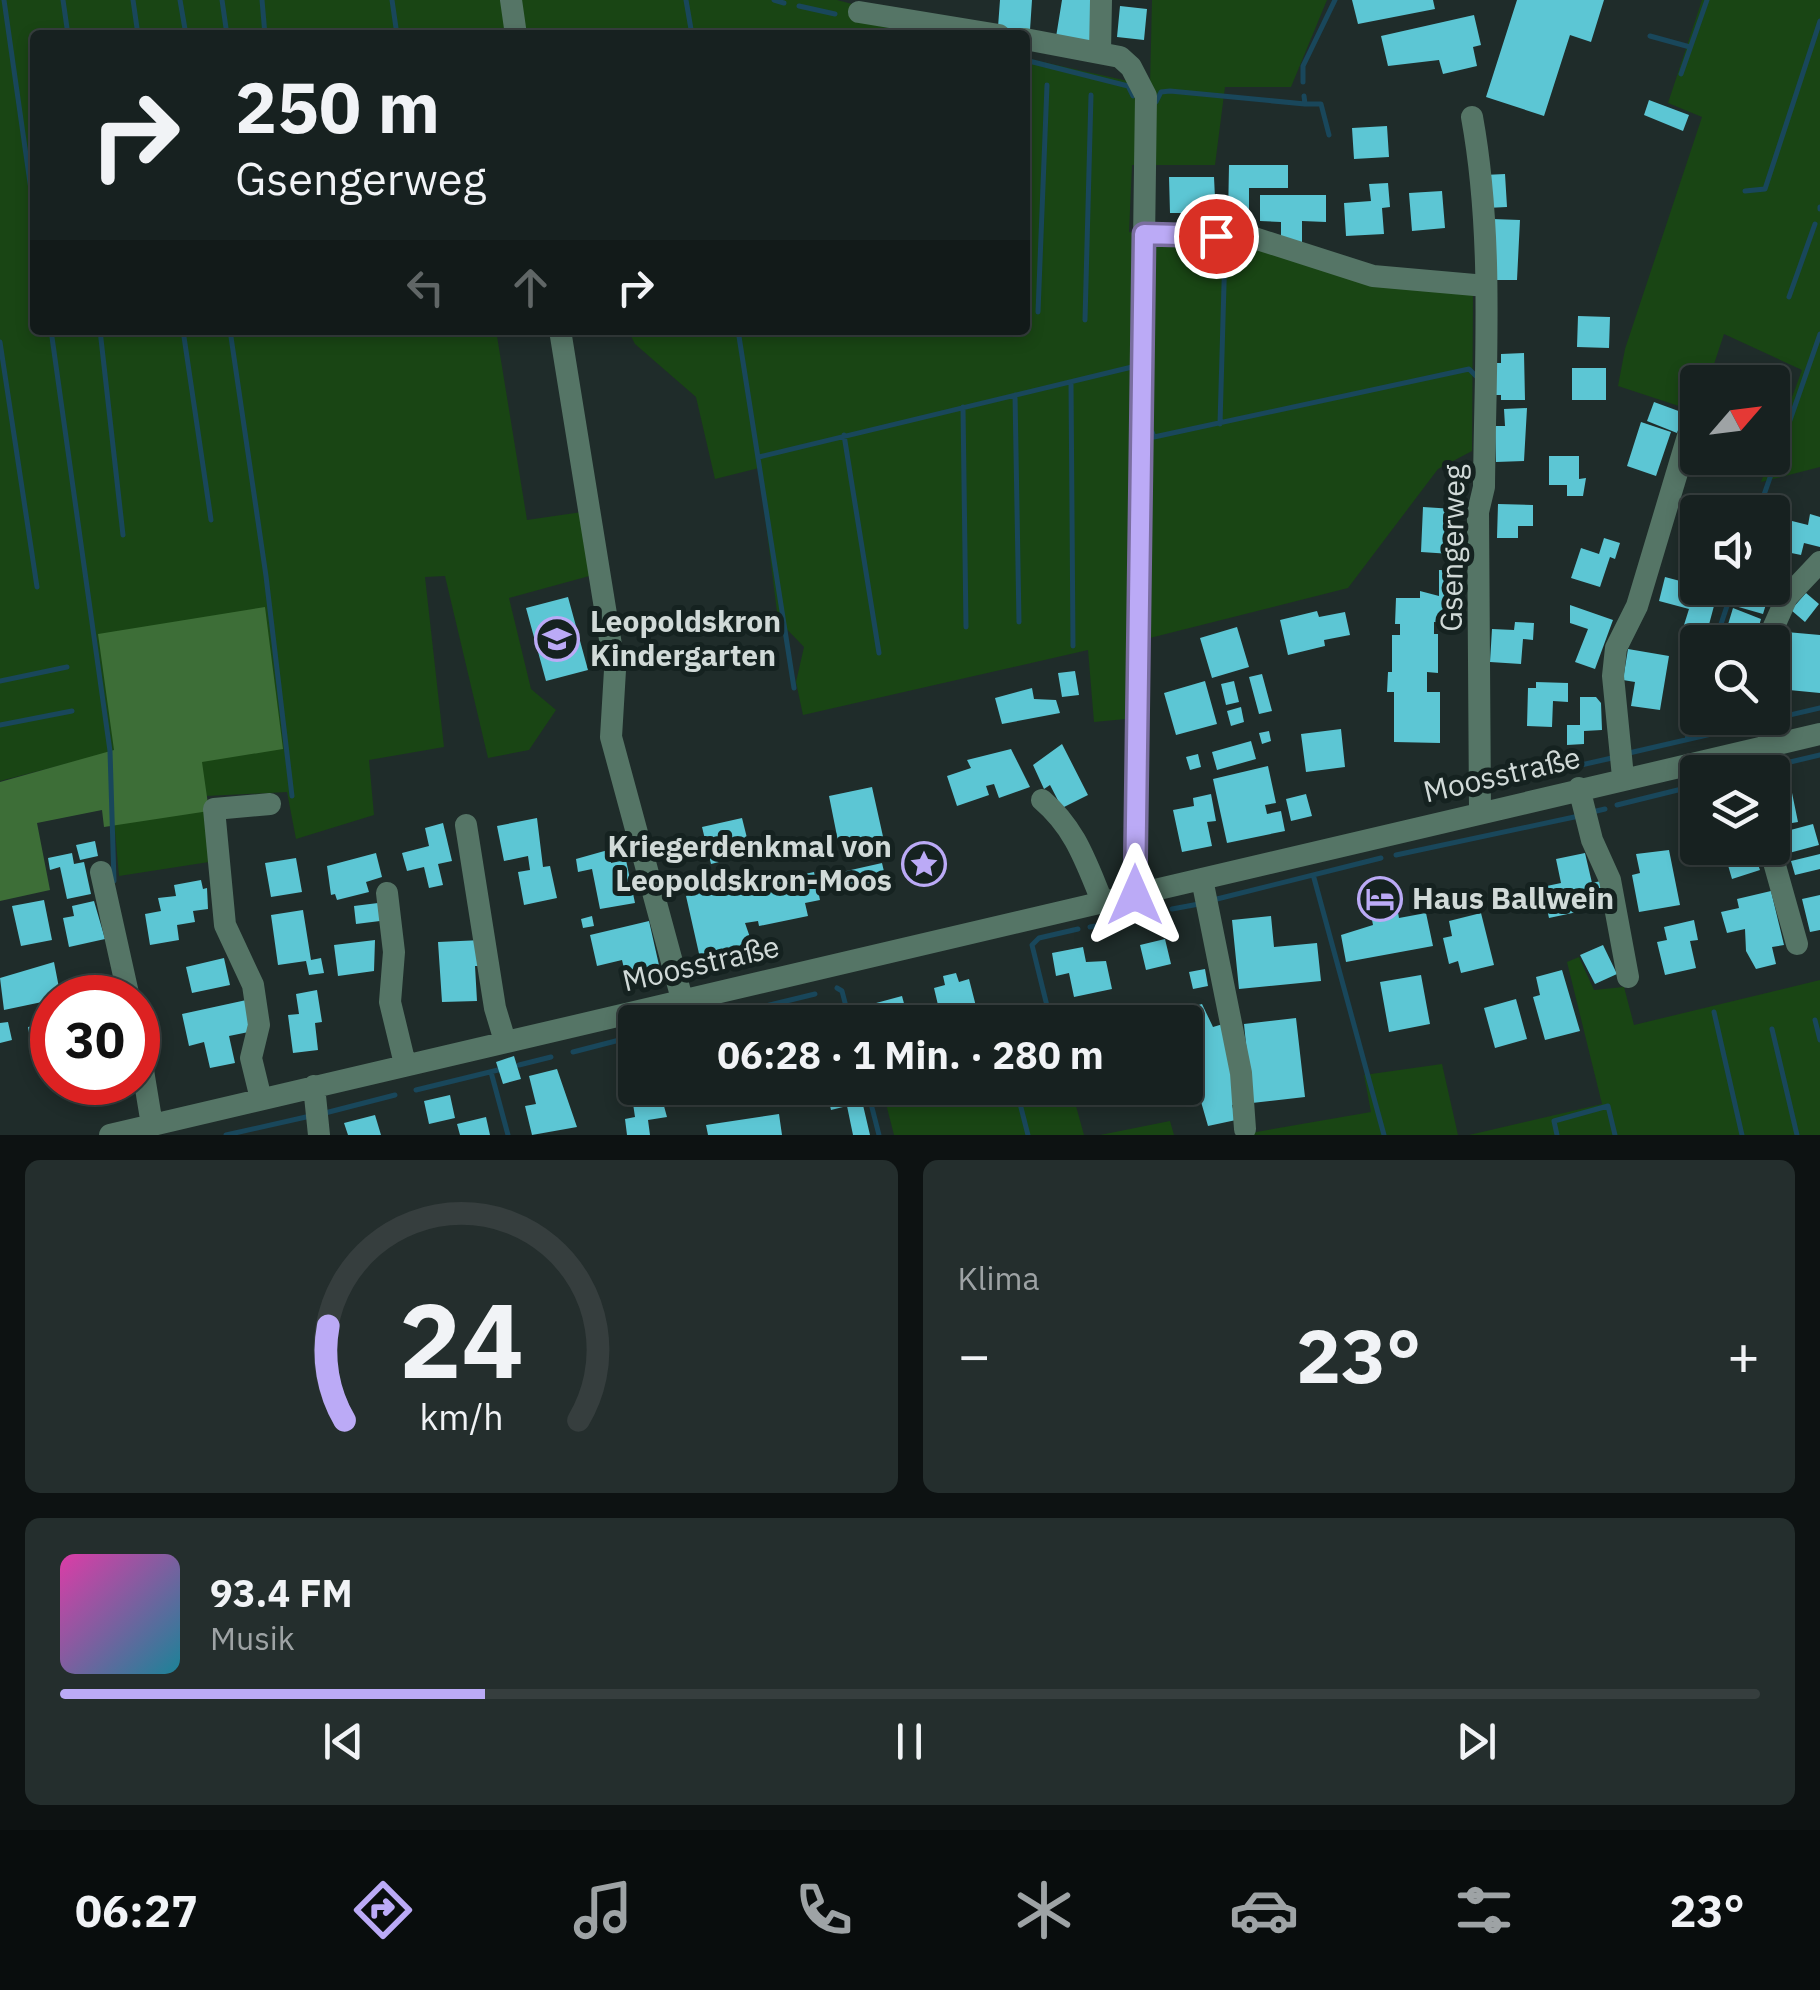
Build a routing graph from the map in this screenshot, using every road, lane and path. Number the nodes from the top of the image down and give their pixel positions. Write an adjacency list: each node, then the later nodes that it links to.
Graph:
1 (511, 0): 4 (street)
2 (1102, 0): 7 (street)
3 (859, 12): 5 (street)
4 (515, 30)
5 (969, 30)
6 (1030, 40): 7 (street)
7 (1100, 52): 9 (street)
8 (1472, 116): 10 (street, Gsengerweg)
9 (1144, 234): 10 (street); 29 (street)
10 (1486, 286): 23 (street, Gsengerweg)
11 (561, 335): 34 (street)
12 (1680, 463): 19 (street, Moosstraße)
13 (1820, 562): 14 (street)
14 (1775, 625)
15 (1820, 734): 17 (street, Moosstraße)
16 (1764, 735): 17 (street)
17 (1763, 747): 18 (street); 19 (street, Moosstraße)
18 (1761, 755)
19 (1623, 777): 20 (street, Moosstraße)
20 (1579, 788): 23 (street, Moosstraße); 33 (street)
21 (1042, 800): 30 (street)
22 (270, 804): 38 (street)
23 (1480, 810): 27 (street, Moosstraße)
24 (466, 825): 35 (street)
25 (1775, 865): 31 (street)
26 (102, 872): 32 (street)
27 (1202, 879): 29 (street, Moosstraße); 41 (street)
28 (387, 893): 36 (street)
29 (1135, 895): 30 (street, Moosstraße)
30 (1103, 903): 34 (street, Moosstraße)
31 (1797, 944)
32 (124, 975)
33 (1628, 977)
34 (682, 998): 35 (street, Moosstraße)
35 (504, 1041): 36 (street, Moosstraße)
36 (405, 1064): 37 (street, Moosstraße)
37 (314, 1086): 38 (street, Moosstraße); 43 (street)
38 (262, 1099): 40 (street, Moosstraße)
39 (149, 1105): 40 (street)
40 (152, 1125): 42 (street, Moosstraße)
41 (1245, 1129)
42 (110, 1135)
43 (319, 1135)

